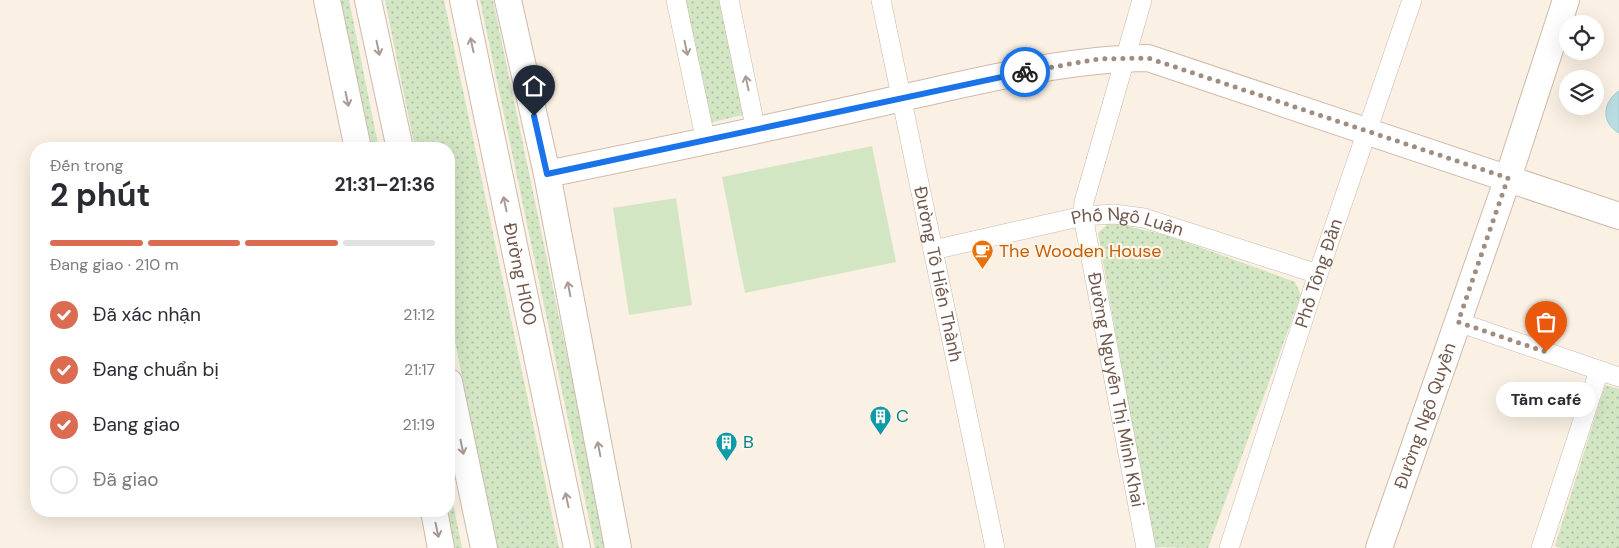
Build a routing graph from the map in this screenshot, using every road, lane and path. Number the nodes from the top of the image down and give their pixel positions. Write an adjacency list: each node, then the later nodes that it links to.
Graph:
1 (327, 0): 15 (street, one-way to 15)
2 (368, 0): 16 (street, one-way to 16)
3 (463, 0): 31 (street, Đường H100, one-way to 3)
4 (508, 0): 18 (street)
5 (676, 0): 17 (street, one-way to 17)
6 (730, 0): 13 (street, one-way to 6)
7 (881, 0): 12 (street, Đường Tô Hiến Thành)
8 (1142, 0): 11 (street, Đường Nguyễn Thị Minh Khai)
9 (1412, 0): 14 (street, Phố Tông Đản)
10 (1566, 0): 19 (street, Đường Ngô Quyền)
11 (1124, 58): 12 (street); 14 (street); 20 (street, Đường Nguyễn Thị Minh Khai)
12 (902, 98): 13 (street); 22 (street, Đường Tô Hiến Thành)
13 (756, 131): 17 (street)
14 (1368, 132): 19 (street); 23 (street, Phố Tông Đản)
15 (357, 142)
16 (398, 142)
17 (706, 142): 18 (street)
18 (547, 174): 32 (street, one-way to 18)
19 (1508, 178): 21 (street); 24 (street, Đường Ngô Quyền)
20 (1083, 216): 22 (street, Phố Ngô Luân); 23 (street, Phố Ngô Luân); 34 (street, Đường Nguyễn Thị Minh Khai)
21 (1619, 216)
22 (933, 250): 33 (street, Đường Tô Hiến Thành)
23 (1318, 274): 35 (street, Phố Tông Đản)
24 (1458, 322): 25 (street); 36 (street, Đường Ngô Quyền)
25 (1599, 371): 26 (street); 37 (street)
26 (1619, 377)
27 (455, 410): 30 (street, one-way to 30)
28 (435, 517): 29 (street, one-way to 29)
29 (441, 548)
30 (484, 548)
31 (577, 548)
32 (618, 548)
33 (996, 548)
34 (1146, 548)
35 (1229, 548)
36 (1380, 548)
37 (1541, 548)

